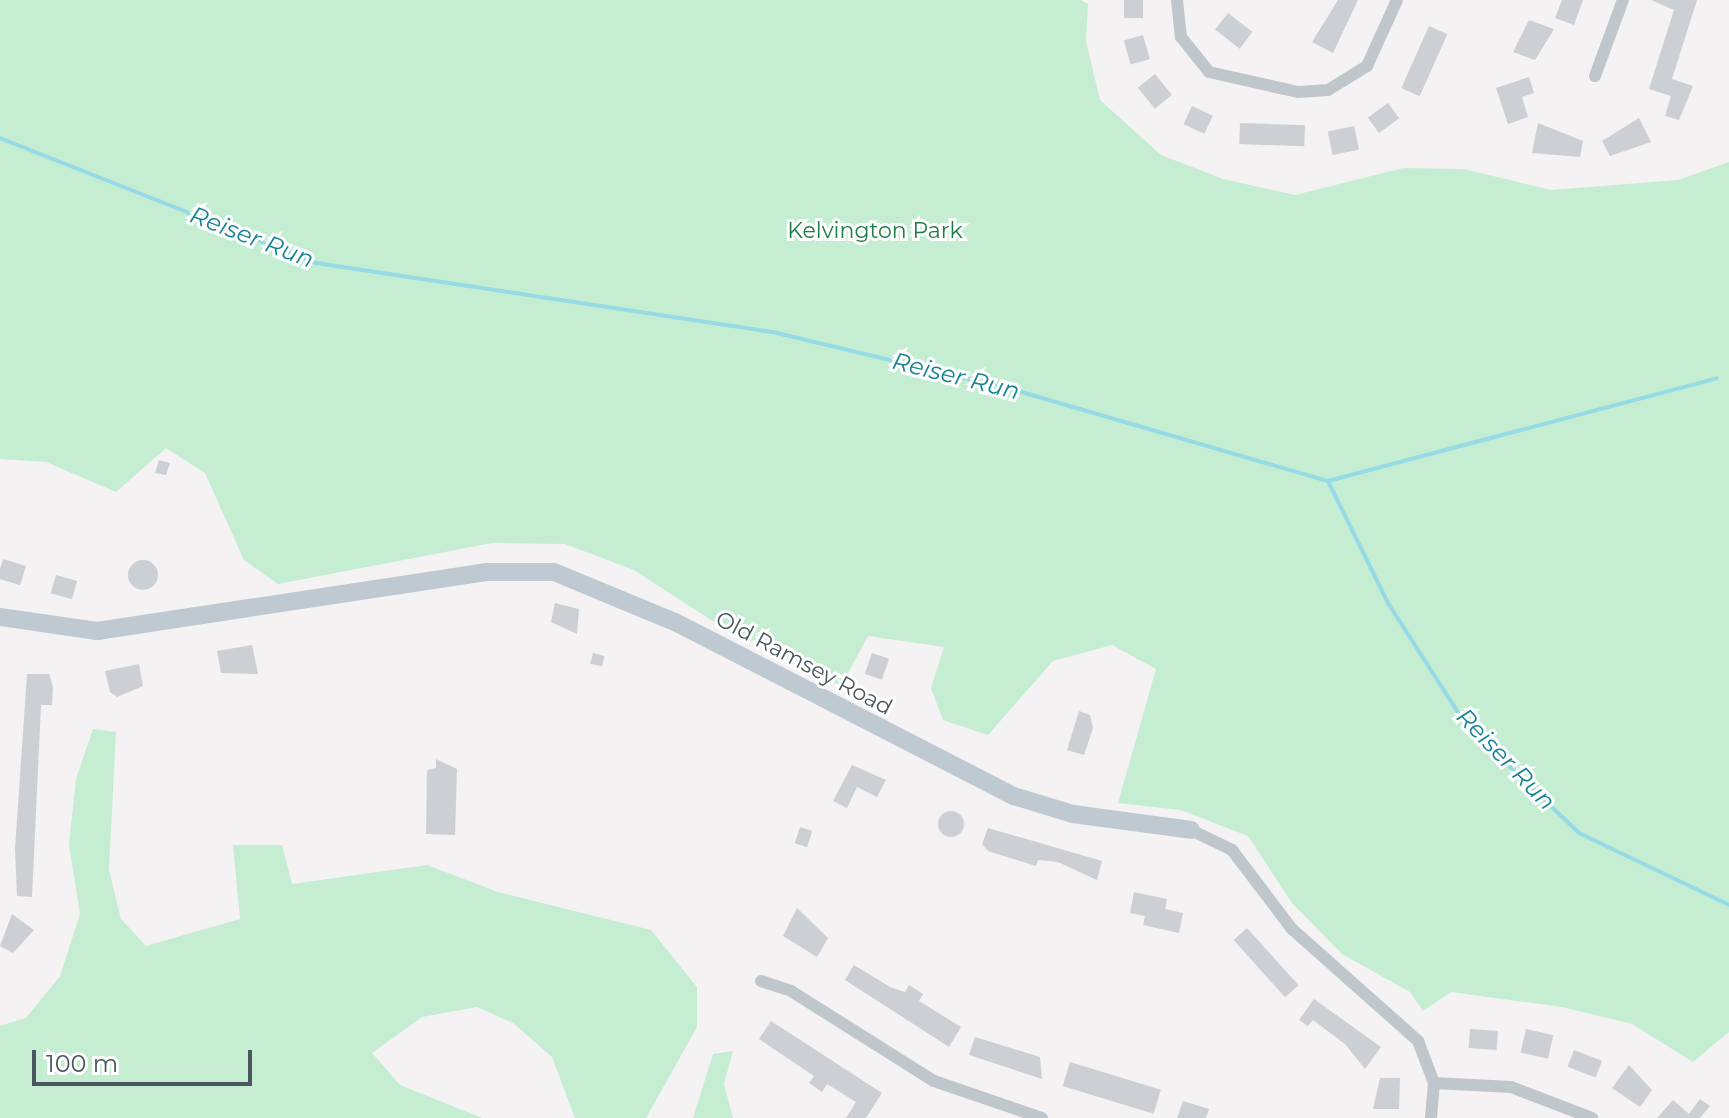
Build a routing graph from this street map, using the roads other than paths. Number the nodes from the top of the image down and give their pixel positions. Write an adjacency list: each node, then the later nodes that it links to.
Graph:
1 (1177, 0): 2 (street)
2 (1397, 0)
3 (1623, 0): 4 (street)
4 (1595, 76)
5 (0, 617): 6 (street, Old Ramsey Road)
6 (1191, 830): 8 (street, Old Ramsey Road)
7 (761, 981): 9 (street)
8 (1434, 1083): 10 (street, Old Ramsey Road); 11 (street)
9 (1042, 1118)
10 (1431, 1118)
11 (1592, 1118)

